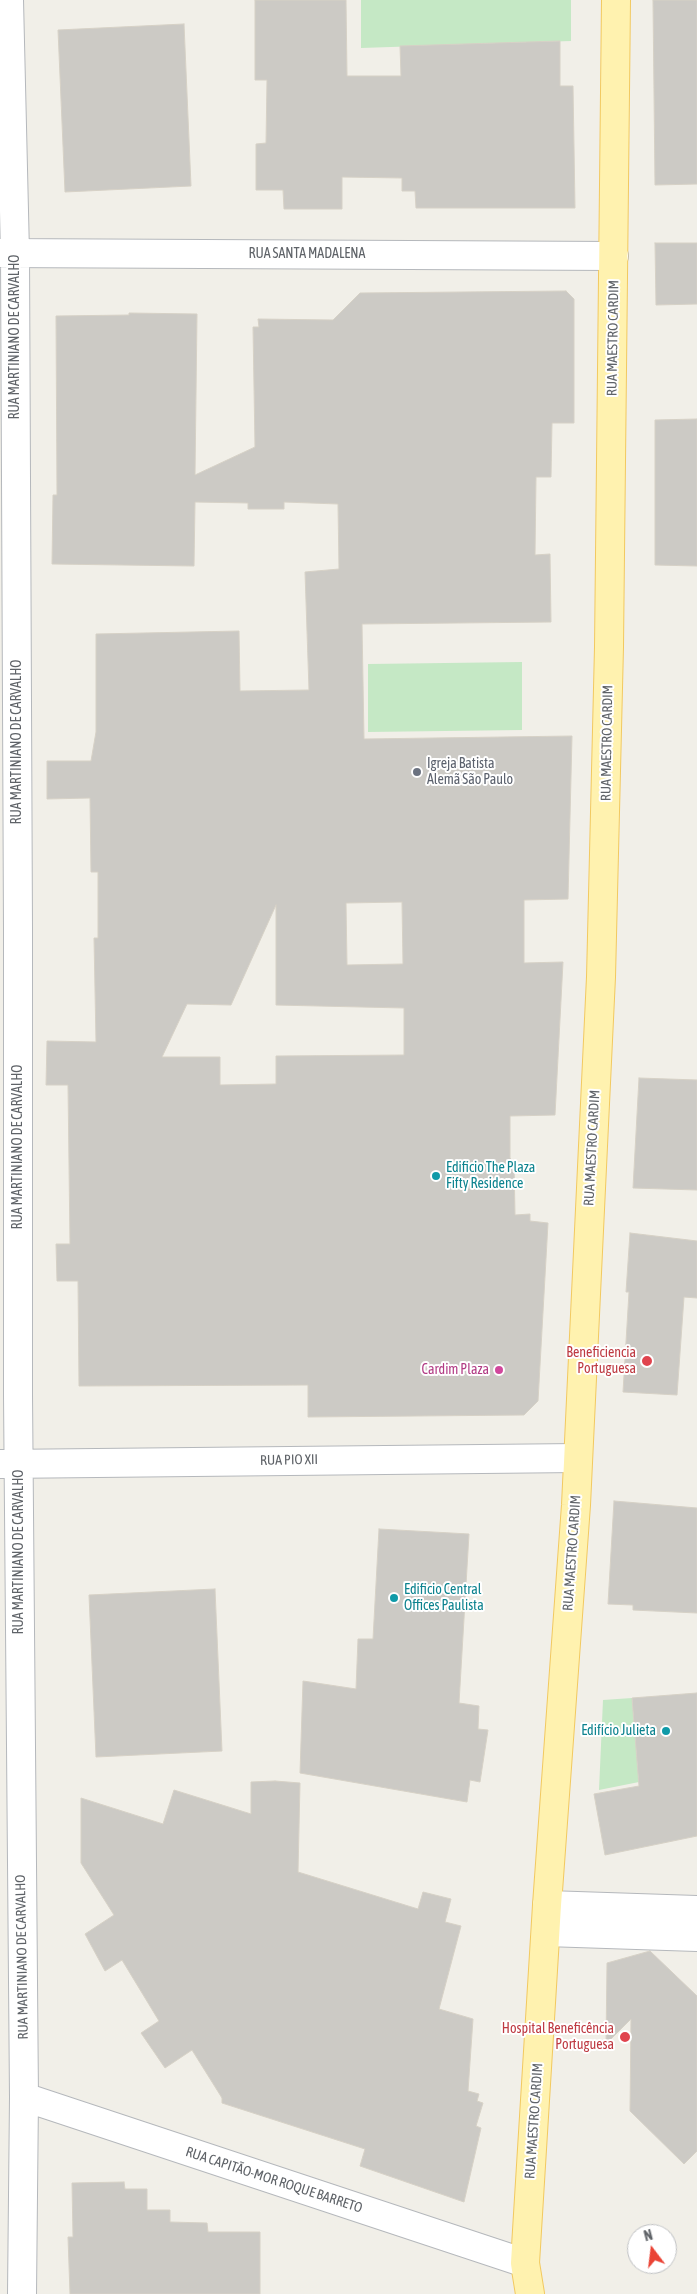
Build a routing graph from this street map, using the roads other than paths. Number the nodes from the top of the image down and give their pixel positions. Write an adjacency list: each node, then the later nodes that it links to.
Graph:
1 (9, 0): 3 (street, RUA MARTINIANO DE CARVALHO)
2 (616, 0): 4 (main road, RUA MAESTRO CARDIM)
3 (8, 253): 4 (street, RUA SANTA MADALENA); 6 (street, RUA MARTINIANO DE CARVALHO)
4 (614, 256): 5 (main road, RUA MAESTRO CARDIM)
5 (578, 1458): 6 (street, RUA PIO XII); 7 (main road, RUA MAESTRO CARDIM)
6 (9, 1464): 11 (street, RUA MARTINIANO DE CARVALHO)
7 (547, 1905): 8 (street); 9 (main road, RUA MAESTRO CARDIM)
8 (697, 1910)
9 (546, 1932): 10 (street); 12 (main road, RUA MAESTRO CARDIM)
10 (697, 1937)
11 (24, 2097): 12 (street, RUA CAPITÃO-MOR ROQUE BARRETO); 13 (street, RUA MARTINIANO DE CARVALHO)
12 (525, 2263): 14 (main road, RUA MAESTRO CARDIM)
13 (22, 2294)
14 (530, 2294)

